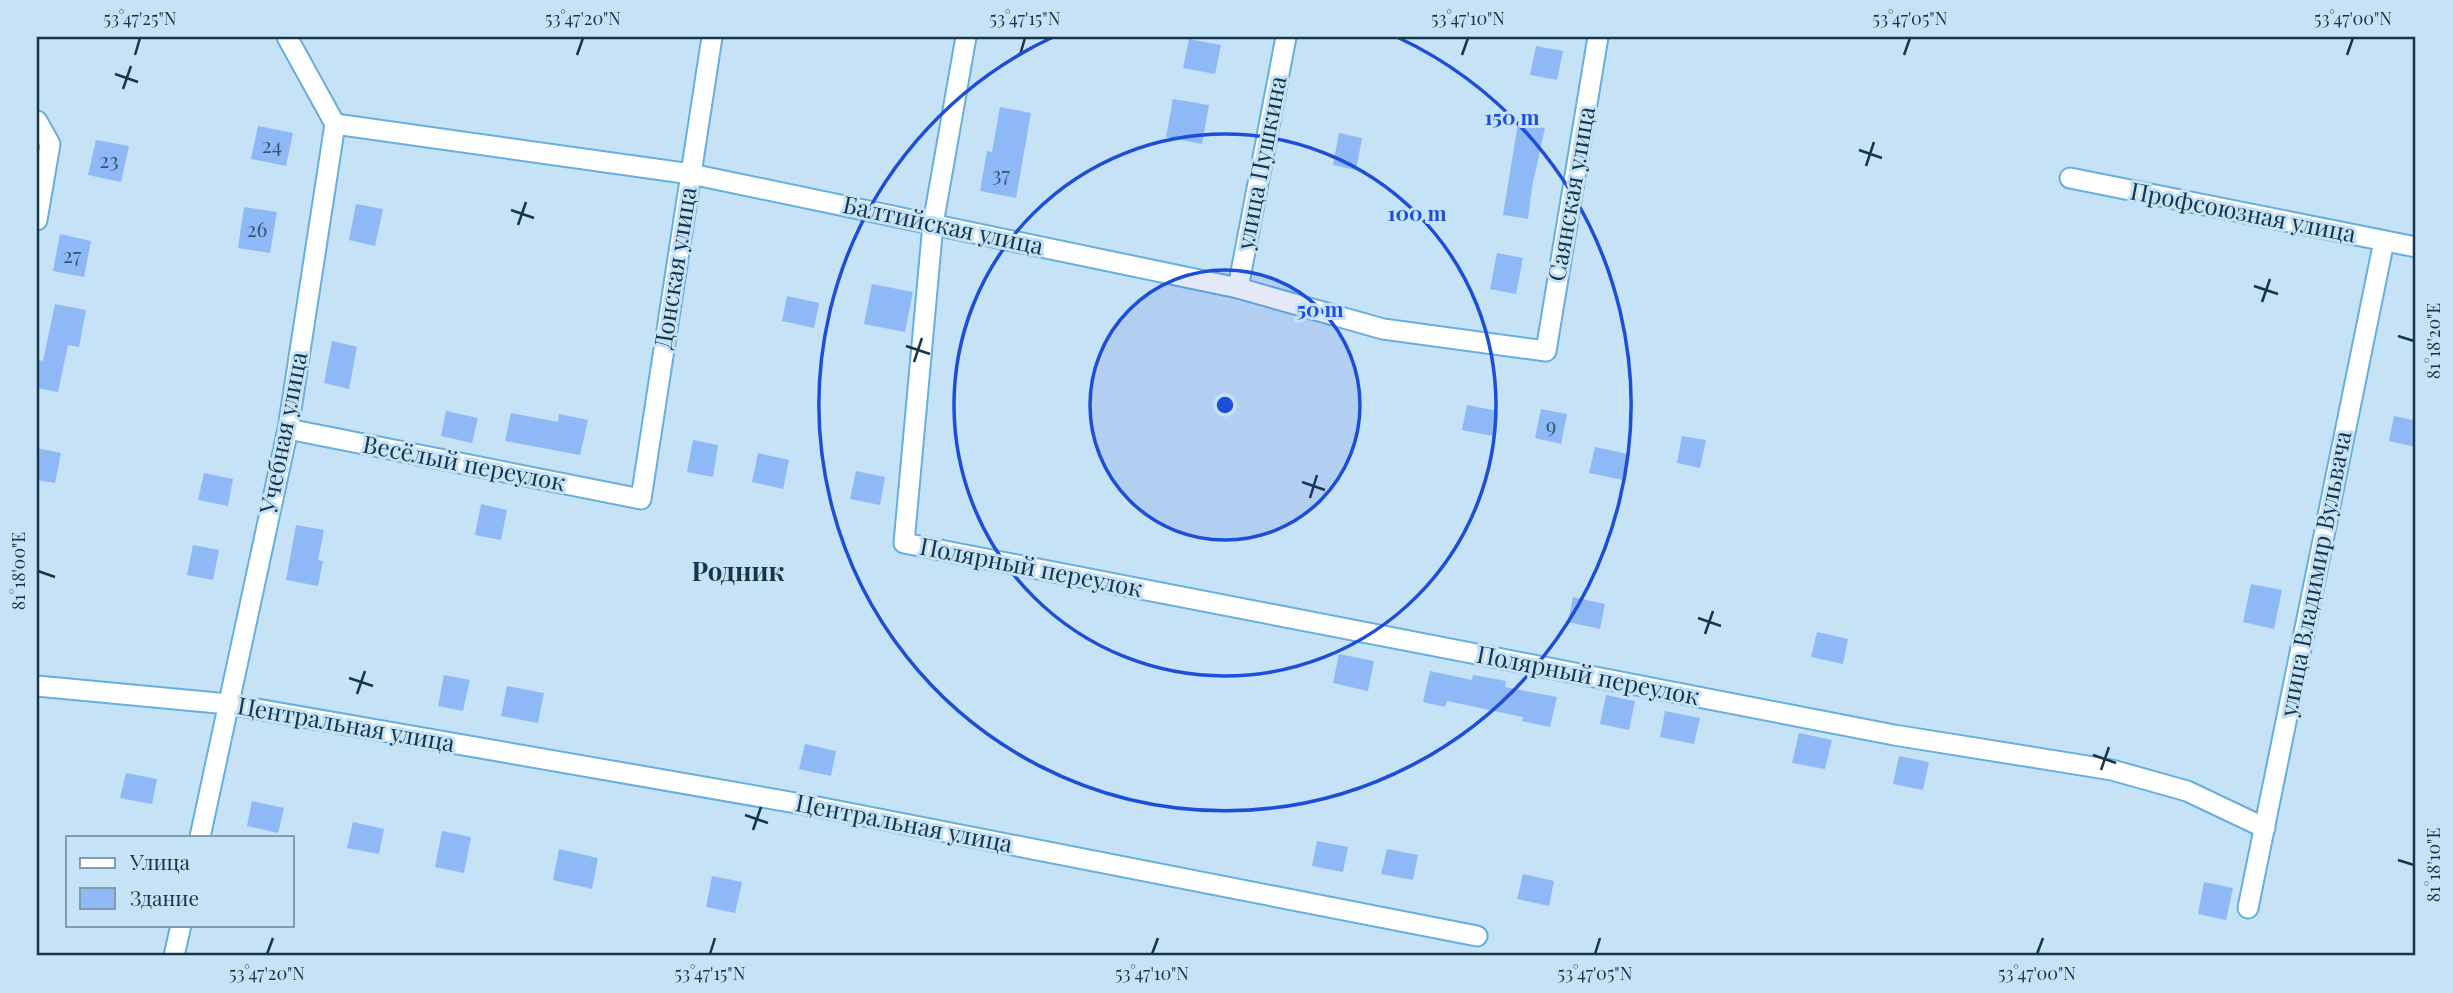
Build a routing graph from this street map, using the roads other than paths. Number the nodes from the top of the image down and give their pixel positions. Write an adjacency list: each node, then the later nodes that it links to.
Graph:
1 (287, 37): 7 (street)
2 (712, 37): 8 (street, Донская улица)
3 (966, 37): 11 (street)
4 (1286, 37): 14 (street, улица Пушкина)
5 (1598, 37): 15 (street, Саянская улица)
6 (37, 121): 10 (street)
7 (335, 124): 8 (street, Балтийская улица); 16 (street, Учебная улица)
8 (691, 174): 11 (street, Балтийская улица); 17 (street, Донская улица)
9 (2070, 178): 12 (street, Профсоюзная улица)
10 (37, 220)
11 (933, 224): 14 (street, Балтийская улица); 20 (street, Полярный переулок)
12 (2384, 241): 13 (street, Профсоюзная улица); 20 (street, улица Владимир Вульвача)
13 (2416, 247)
14 (1238, 288): 15 (street, Балтийская улица)
15 (1546, 351)
16 (288, 429): 17 (street, Весёлый переулок); 19 (street, Учебная улица)
17 (641, 499)
18 (37, 686): 19 (street, Центральная улица)
19 (229, 704): 21 (street, Учебная улица); 24 (street, Центральная улица)
20 (2265, 828): 22 (street, улица Владимир Вульвача)
21 (200, 836)
22 (2248, 908)
23 (181, 926): 25 (street)
24 (1477, 936)
25 (174, 956)

